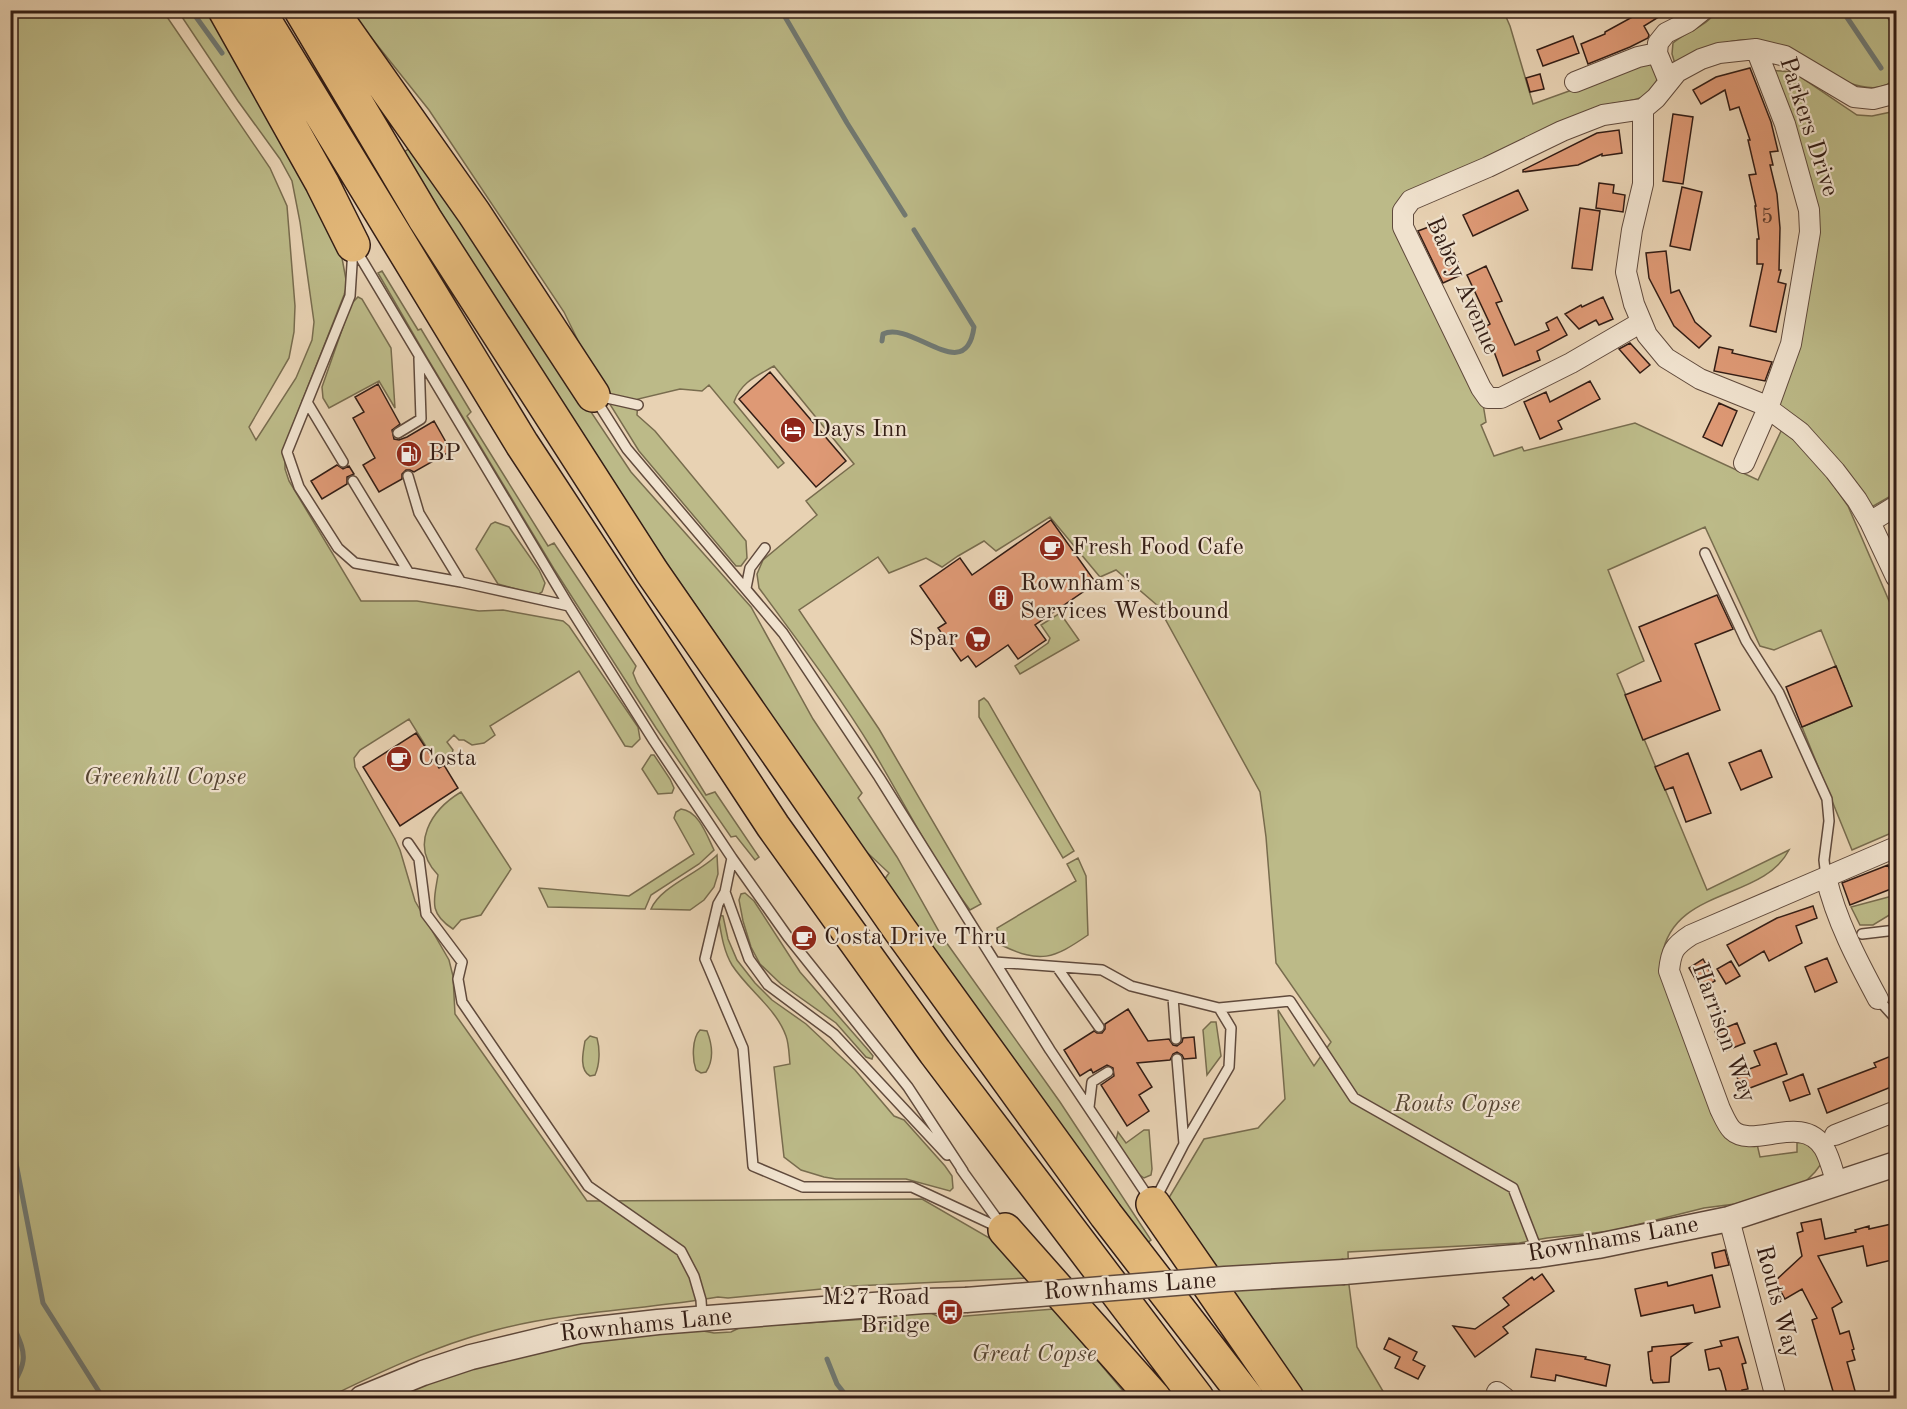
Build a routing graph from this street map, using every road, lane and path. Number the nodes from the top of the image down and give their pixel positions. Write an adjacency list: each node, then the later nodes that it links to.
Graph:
1 (225, 10): 12 (highway)
2 (258, 10): 64 (highway)
3 (301, 10): 65 (highway)
4 (331, 10): 15 (highway)
5 (1703, 10): 7 (street)
6 (1756, 49): 9 (street); 10 (street); 18 (street, Parkers Drive)
7 (1657, 53): 8 (street); 9 (street)
8 (1575, 82)
9 (1669, 82): 11 (street)
10 (1896, 93)
11 (1643, 110): 13 (street); 13 (street, Babey Avenue)
12 (353, 245): 14 (lane); 16 (lane)
13 (1640, 323): 18 (street)
14 (419, 357): 19 (lane); 32 (lane)
15 (593, 395): 17 (lane); 31 (lane)
16 (307, 402): 20 (lane); 28 (lane)
17 (638, 405)
18 (1768, 408): 21 (street, Parkers Drive); 25 (street)
19 (398, 433)
20 (343, 462)
21 (1744, 463)
22 (408, 476): 30 (lane)
23 (353, 481): 28 (lane)
24 (1896, 506): 25 (street)
25 (1870, 522): 29 (street)
26 (765, 548): 31 (lane)
27 (1705, 553): 36 (lane)
28 (409, 573): 30 (lane)
29 (1896, 577)
30 (461, 582): 32 (lane)
31 (746, 588): 40 (lane)
32 (568, 606): 35 (lane)
33 (408, 843): 61 (lane)
34 (1896, 847): 36 (street, Harrison Way)
35 (732, 858): 37 (lane); 55 (lane)
36 (1826, 877): 43 (street); 56 (street, Harrison Way)
37 (725, 892): 55 (lane); 59 (lane)
38 (1896, 930): 39 (lane)
39 (1862, 934)
40 (995, 962): 41 (lane); 50 (lane)
41 (1057, 967): 42 (lane); 46 (lane)
42 (1173, 997): 44 (lane); 47 (lane)
43 (1878, 999): 45 (lane)
44 (1220, 1008): 53 (lane); 60 (lane)
45 (1896, 1019)
46 (1099, 1028)
47 (1176, 1039)
48 (1178, 1059): 53 (lane)
49 (1108, 1072): 50 (lane)
50 (1089, 1107): 57 (lane)
51 (1896, 1111): 52 (street)
52 (1846, 1137)
53 (1184, 1143): 57 (lane)
54 (1896, 1164): 56 (street, Rownhams Lane)
55 (963, 1172): 59 (lane)
56 (1837, 1184): 58 (street, Rownhams Lane)
57 (1153, 1204): 66 (highway)
58 (1730, 1219): 60 (street, Rownhams Lane); 67 (street, Routs Way)
59 (1005, 1230): 63 (highway)
60 (1539, 1255): 61 (street, Rownhams Lane, bridge)
61 (703, 1319): 62 (street, Rownhams Lane)
62 (362, 1398)
63 (1154, 1398)
64 (1197, 1398)
65 (1247, 1398)
66 (1287, 1398)
67 (1776, 1398)

